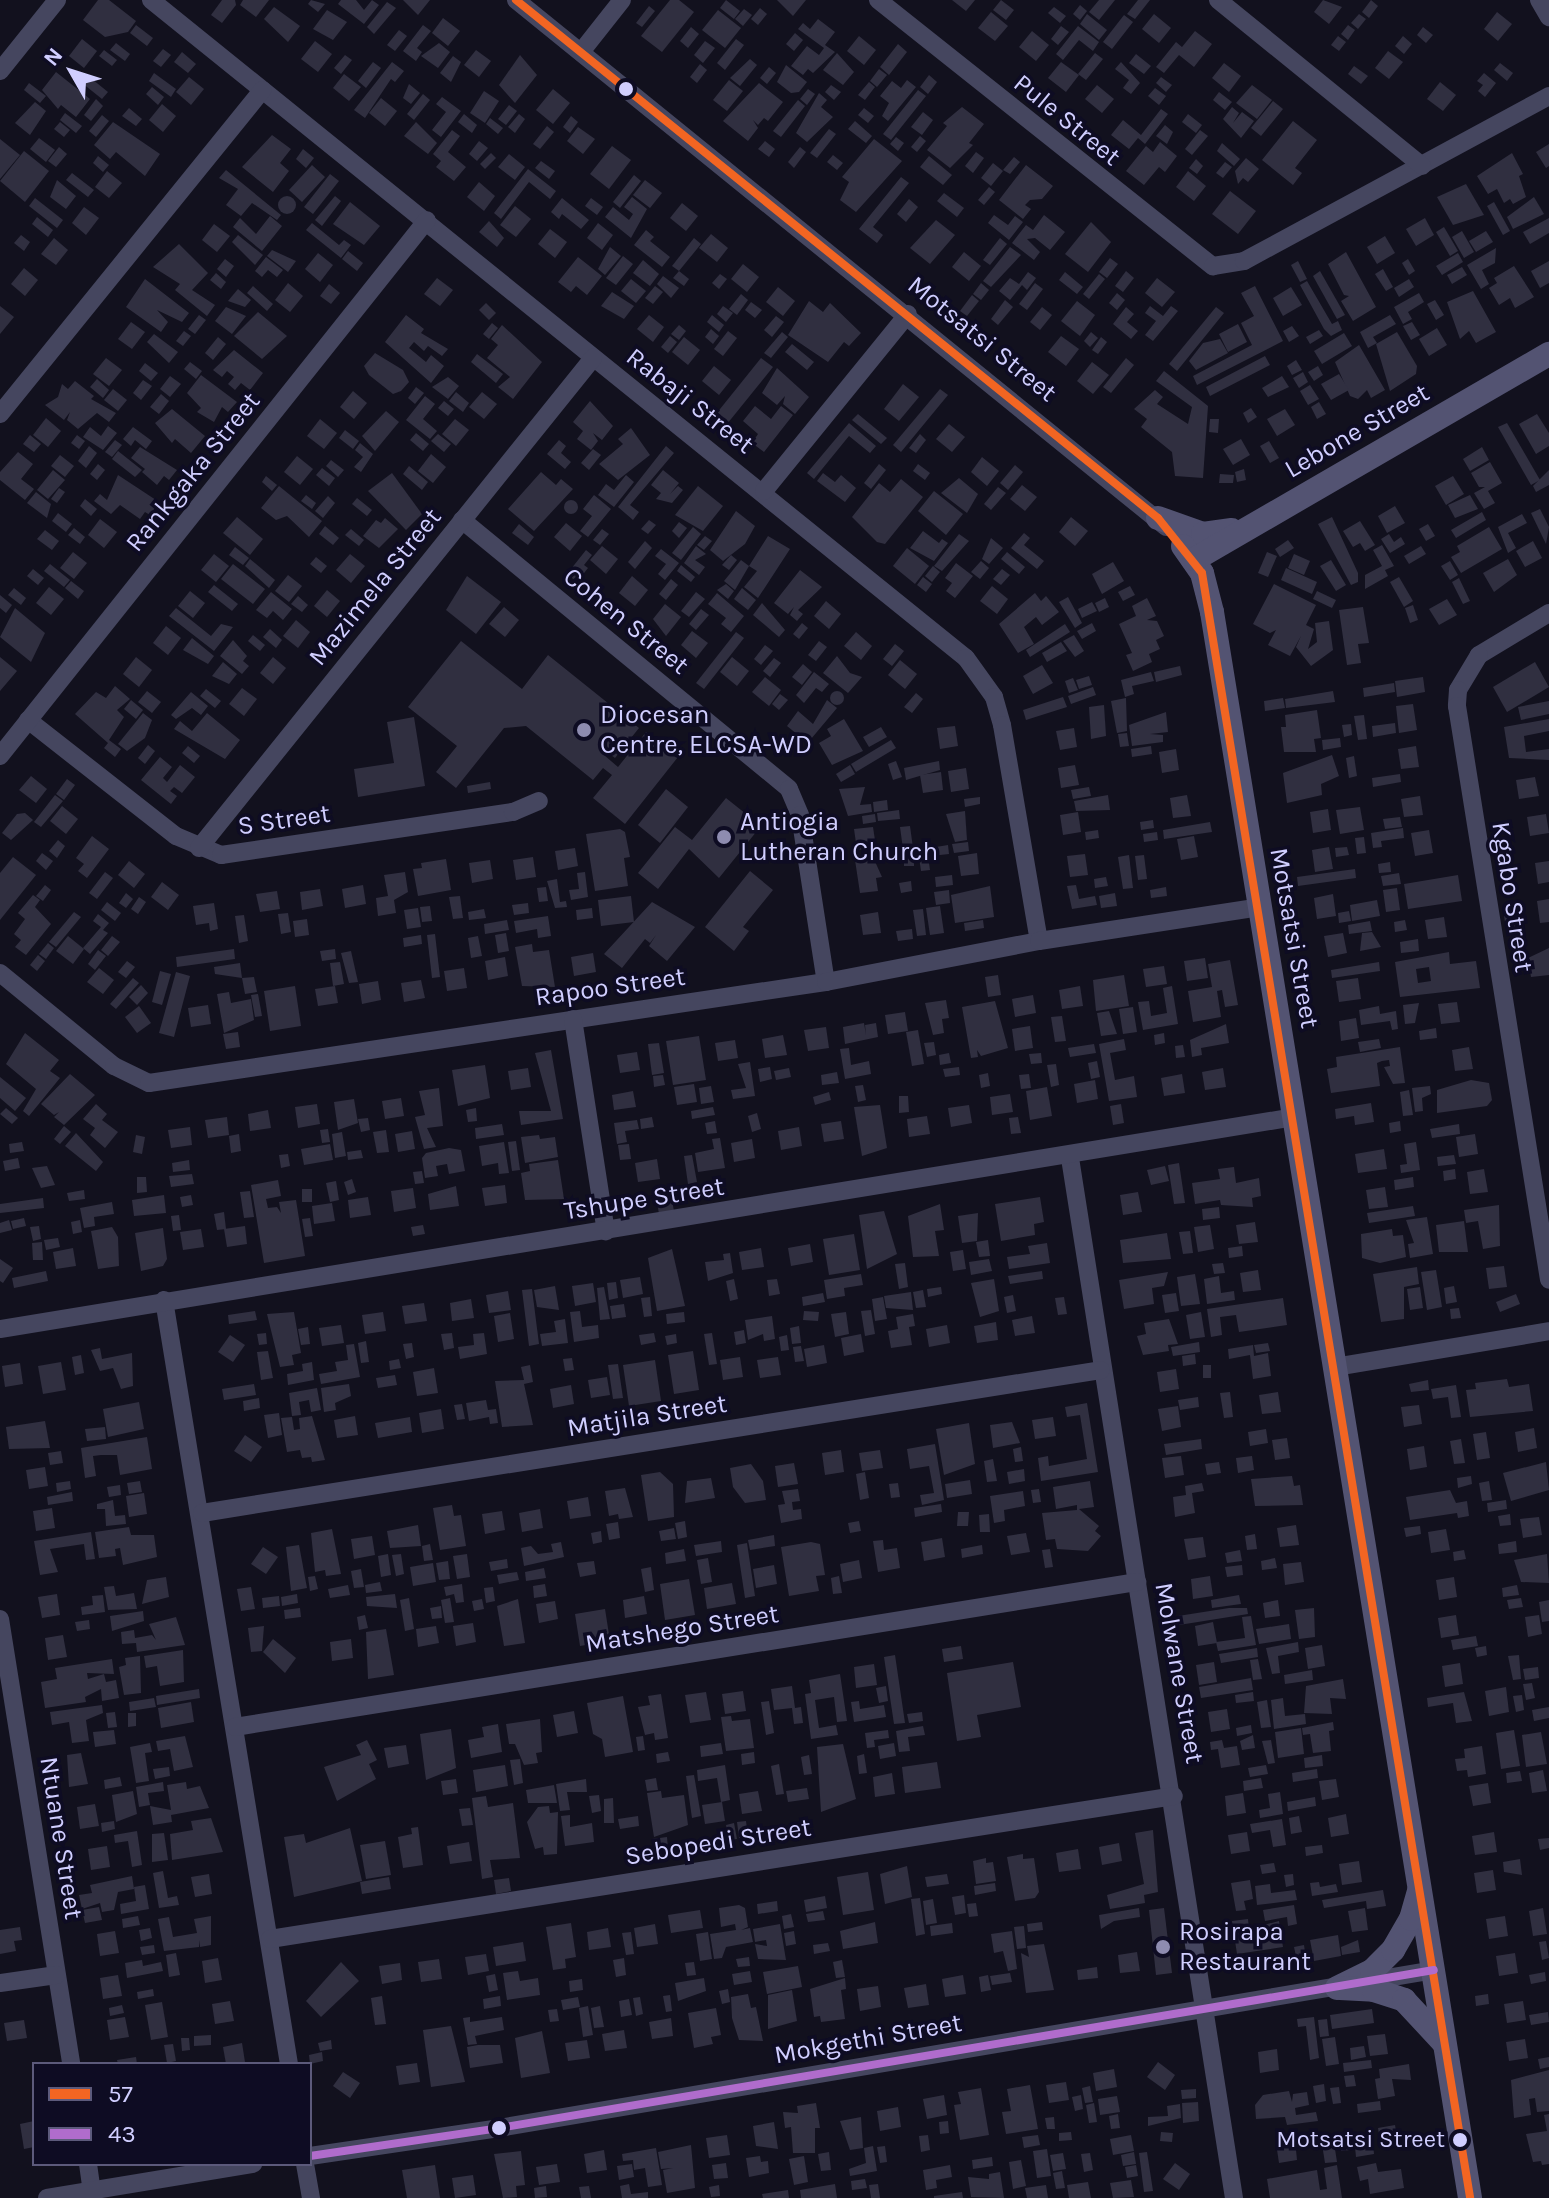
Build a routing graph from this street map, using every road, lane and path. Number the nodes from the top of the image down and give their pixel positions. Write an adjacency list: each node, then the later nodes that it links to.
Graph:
1 (57, 0): 10 (street)
2 (151, 0): 11 (street, Rabaji Street)
3 (516, 0): 9 (street, Motsatsi Street)
4 (622, 0): 9 (street)
5 (878, 0): 13 (street, Pule Street)
6 (1218, 0): 13 (street)
7 (1539, 0): 8 (street)
8 (1549, 17)
9 (581, 52): 15 (street, Motsatsi Street)
10 (0, 71)
11 (262, 90): 14 (street, Rabaji Street); 18 (street)
12 (1549, 96): 13 (street)
13 (1422, 166)
14 (427, 220): 17 (street, Rabaji Street); 26 (street, Rankgaka Street)
15 (908, 314): 19 (street); 20 (street, Motsatsi Street)
16 (1549, 354): 22 (street, Lebone Street)
17 (593, 358): 19 (street, Rabaji Street); 21 (street, Mazimela Street)
18 (0, 414)
19 (764, 491): 31 (street, Rabaji Street)
20 (1158, 518): 22 (street); 23 (street, Motsatsi Street)
21 (462, 520): 29 (street, Mazimela Street); 32 (street, Cohen Street)
22 (1246, 526): 23 (street, Lebone Street); 24 (street)
23 (1189, 552): 24 (street, Motsatsi Street)
24 (1212, 612): 30 (street, Motsatsi Street)
25 (1549, 613): 38 (street, Kgabo Street)
26 (28, 720): 27 (street, Rankgaka Street); 29 (street, S Street)
27 (0, 756)
28 (539, 801): 29 (street, S Street)
29 (199, 848)
30 (1261, 907): 31 (street, Rapoo Street); 35 (street, Motsatsi Street)
31 (1039, 941): 32 (street, Rapoo Street)
32 (826, 982): 34 (street, Rapoo Street)
33 (4, 984): 34 (street, Rapoo Street)
34 (573, 1019): 37 (street)
35 (1295, 1117): 36 (street, Tshupe Street); 42 (street, Motsatsi Street)
36 (1070, 1158): 37 (street, Tshupe Street); 43 (street, Molwane Street)
37 (606, 1231): 39 (street, Tshupe Street)
38 (1549, 1280)
39 (164, 1300): 40 (street, Tshupe Street); 44 (street)
40 (0, 1329)
41 (1549, 1331): 42 (street)
42 (1335, 1367): 49 (street, Motsatsi Street)
43 (1101, 1370): 44 (street, Matjila Street); 45 (street, Molwane Street)
44 (202, 1513): 47 (street)
45 (1137, 1582): 47 (street, Matshego Street); 48 (street, Molwane Street)
46 (0, 1619): 52 (street, Ntuane Street)
47 (235, 1727): 50 (street)
48 (1174, 1796): 50 (street, Sebopedi Street); 55 (street, Molwane Street)
49 (1421, 1885): 51 (street, Motsatsi Street); 54 (street)
50 (270, 1939): 58 (street)
51 (1434, 1970): 54 (street, Mokgethi Street); 56 (street, Motsatsi Street)
52 (56, 1975): 53 (street); 57 (street, Ntuane Street)
53 (0, 1983)
54 (1337, 1988): 55 (street, Mokgethi Street); 56 (street)
55 (1205, 2009): 59 (street, Mokgethi Street); 66 (street, Molwane Street)
56 (1446, 2047): 67 (street, Motsatsi Street)
57 (71, 2062)
58 (289, 2062)
59 (312, 2156)
60 (88, 2166): 63 (street)
61 (241, 2166): 63 (street)
62 (305, 2166): 65 (street)
63 (92, 2191): 64 (street)
64 (47, 2198)
65 (311, 2198)
66 (1234, 2198)
67 (1470, 2198)

